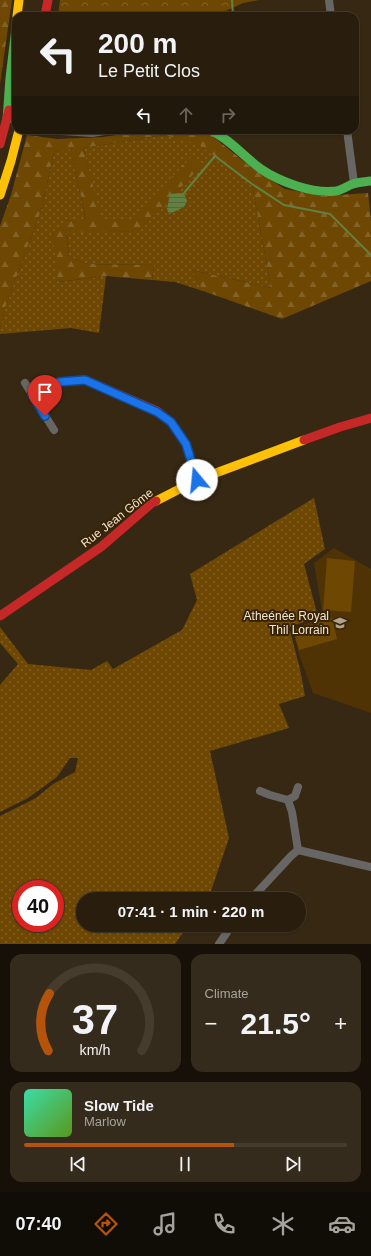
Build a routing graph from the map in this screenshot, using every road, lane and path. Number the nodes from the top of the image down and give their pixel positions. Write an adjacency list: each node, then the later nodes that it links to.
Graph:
1 (19, 0): 6 (main road)
2 (27, 0): 7 (main road)
3 (42, 0): 8 (main road)
4 (48, 0): 9 (main road)
5 (329, 0): 10 (street)
6 (18, 12)
7 (26, 12)
8 (40, 12)
9 (46, 12)
10 (330, 12)
11 (12, 61): 13 (main road)
12 (12, 89): 13 (main road)
13 (3, 122): 17 (main road)
14 (18, 134): 20 (main road)
15 (217, 134): 19 (main road)
16 (348, 134): 19 (street)
17 (0, 144)
18 (371, 181): 19 (main road)
19 (354, 183)
20 (0, 195)
21 (25, 383): 22 (street)
22 (32, 394): 24 (street); 25 (main road)
23 (371, 418): 25 (main road, Rue Jean Gôme)
24 (54, 430)
25 (197, 480): 26 (main road, Rue Jean Gôme)
26 (0, 616)
27 (298, 787): 29 (street)
28 (260, 791): 29 (street)
29 (288, 800): 30 (street)
30 (298, 850): 31 (street); 32 (street)
31 (371, 867)
32 (257, 892)
33 (228, 932): 34 (street)
34 (220, 944)

